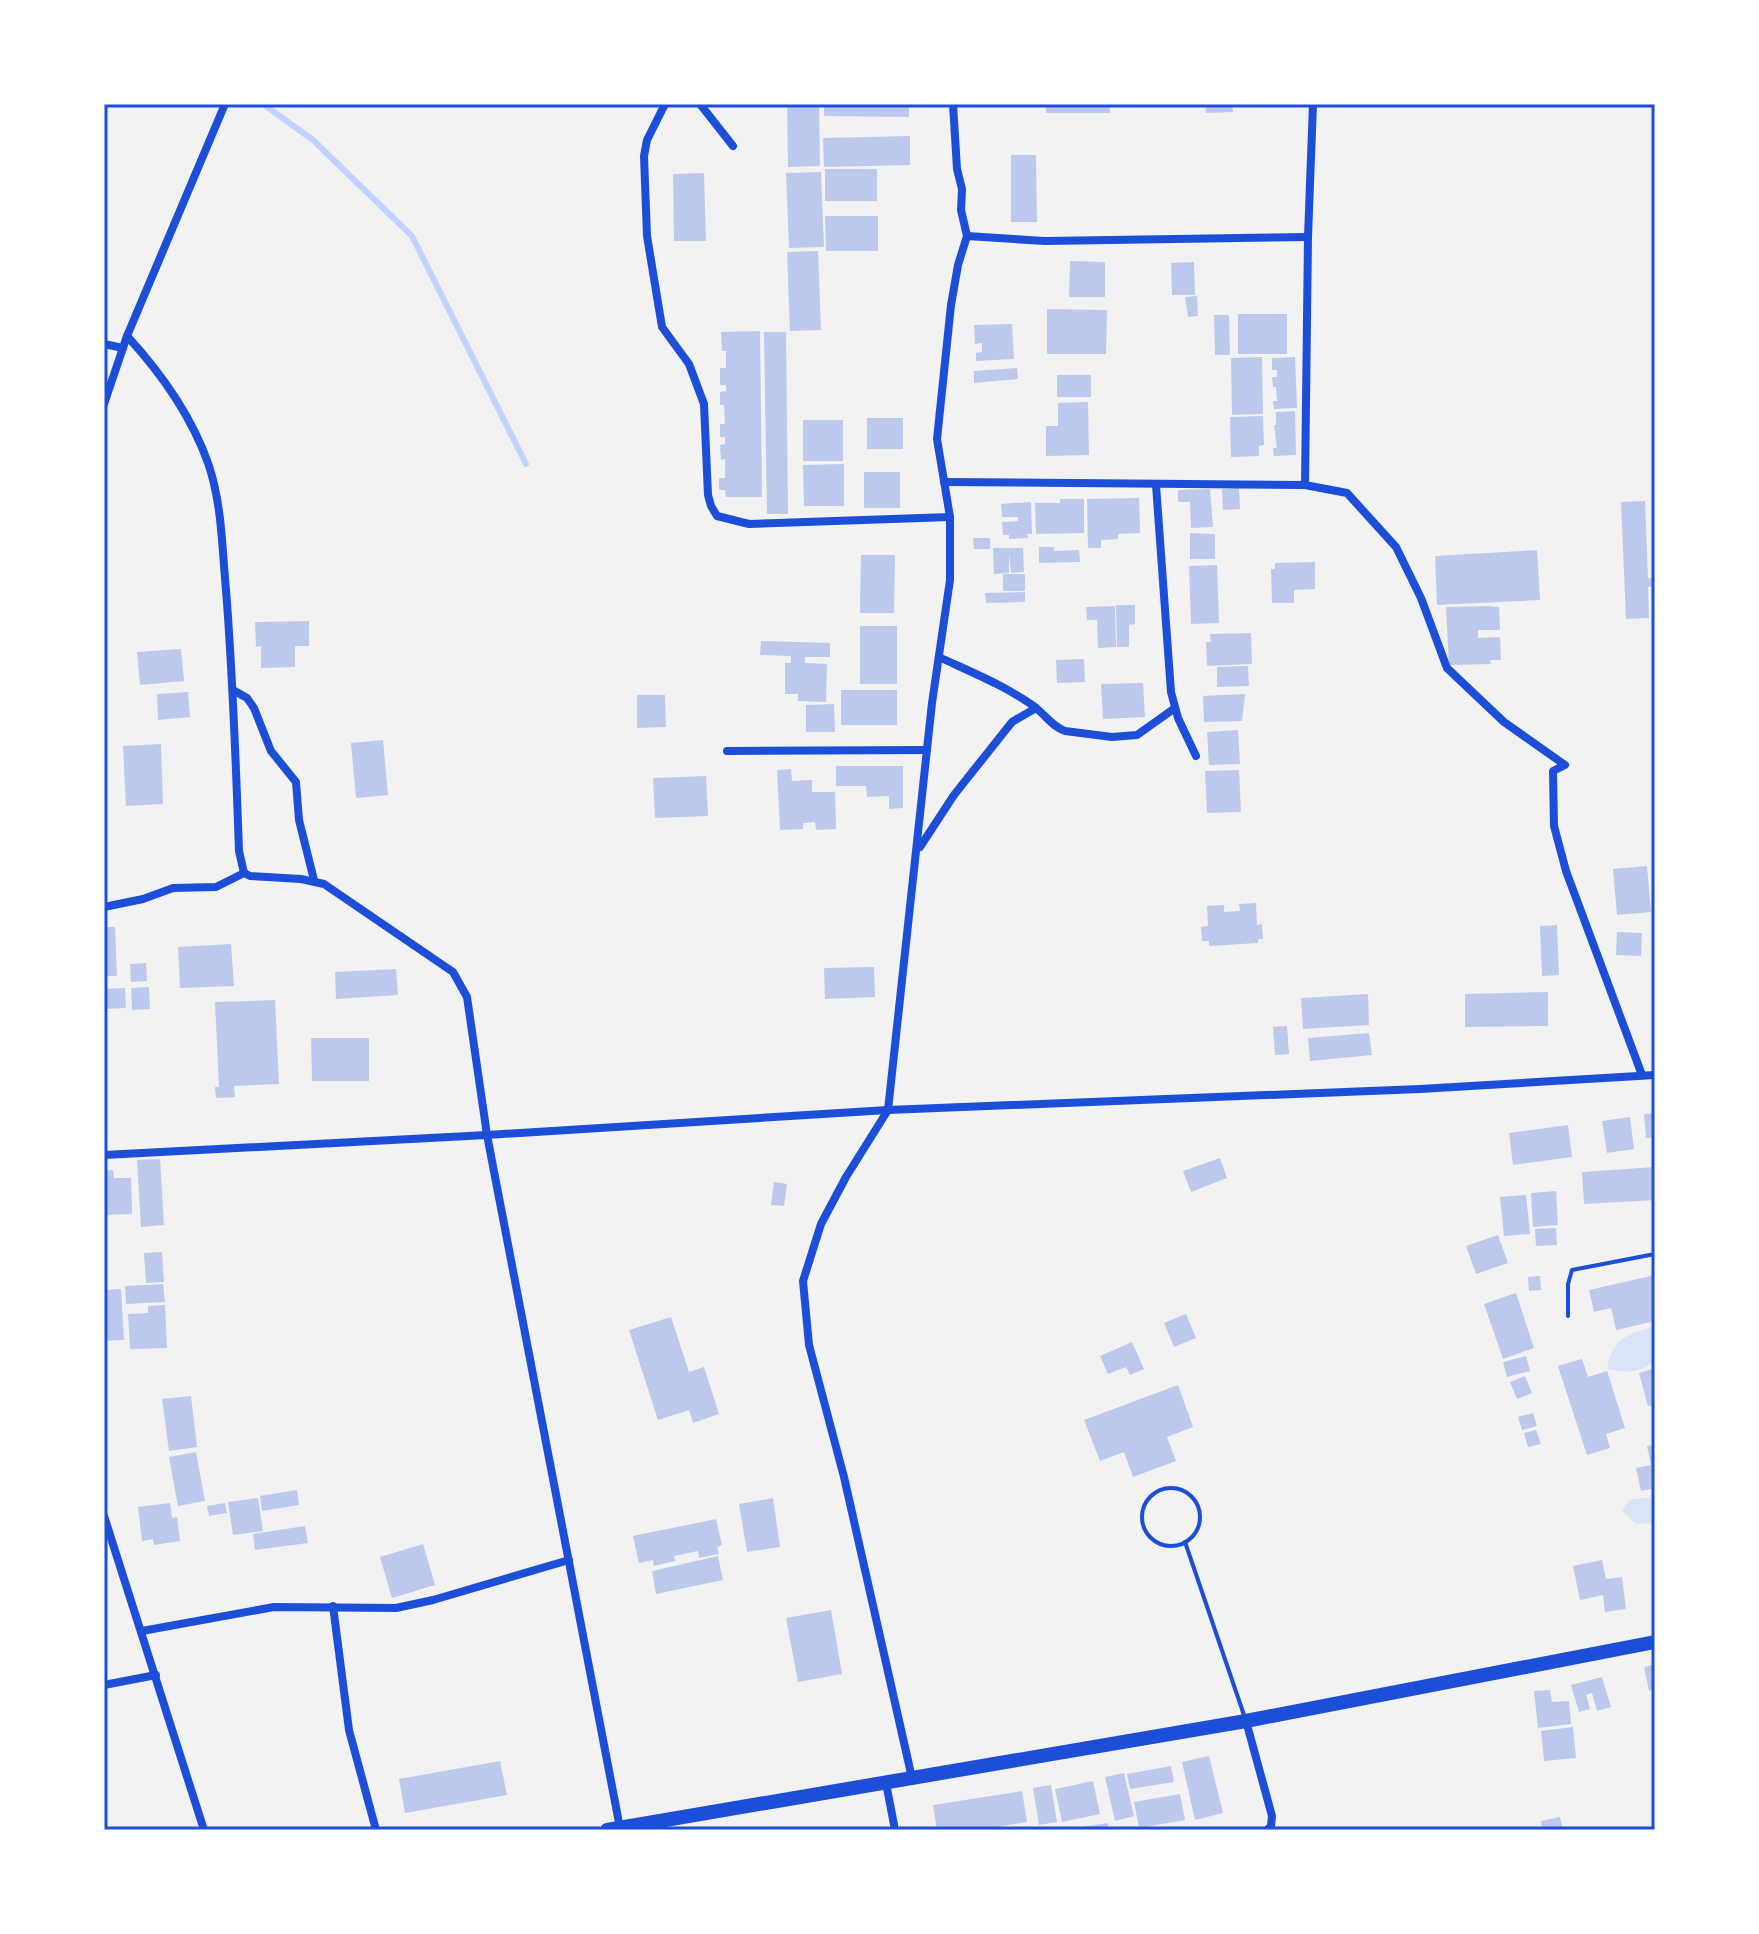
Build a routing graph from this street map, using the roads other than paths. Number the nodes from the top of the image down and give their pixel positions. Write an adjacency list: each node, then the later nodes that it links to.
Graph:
1 (225, 104): 9 (street)
2 (665, 104): 16 (street)
3 (700, 104): 6 (street)
4 (953, 104): 7 (street)
5 (1313, 104): 8 (street)
6 (733, 146)
7 (967, 236): 8 (street); 13 (street)
8 (1308, 237): 15 (street)
9 (127, 336): 11 (street); 18 (street)
10 (104, 344): 11 (street)
11 (123, 348): 12 (street)
12 (104, 404)
13 (944, 482): 14 (street); 16 (street)
14 (1156, 485): 15 (street); 20 (street)
15 (1305, 485): 28 (street)
16 (950, 517): 17 (street)
17 (939, 657): 19 (street); 21 (street)
18 (233, 690): 25 (street); 26 (street)
19 (1036, 708): 20 (street); 24 (street)
20 (1175, 708): 23 (street)
21 (927, 750): 22 (street); 24 (street)
22 (727, 751)
23 (1196, 756)
24 (918, 850): 30 (street)
25 (244, 873): 26 (street); 27 (street)
26 (314, 880): 31 (street)
27 (104, 907)
28 (1642, 1075): 29 (street); 30 (street)
29 (1655, 1075)
30 (888, 1110): 31 (street); 46 (street)
31 (487, 1135): 32 (street); 39 (street)
32 (104, 1155)
33 (1655, 1254): 34 (lane)
34 (1568, 1316)
35 (104, 1516): 37 (street)
36 (1185, 1542): 36 (lane); 45 (lane)
37 (116, 1557): 38 (street); 41 (street)
38 (104, 1558)
39 (569, 1560): 40 (street); 48 (street)
40 (333, 1606): 41 (street); 50 (street)
41 (142, 1631): 43 (street)
42 (1655, 1642): 45 (main road)
43 (156, 1675): 44 (street); 49 (street)
44 (104, 1685)
45 (1246, 1721): 46 (main road); 52 (street)
46 (912, 1778): 47 (main road)
47 (886, 1783): 48 (main road); 51 (street)
48 (614, 1829)
49 (204, 1830)
50 (376, 1830)
51 (895, 1830)
52 (1267, 1830)

